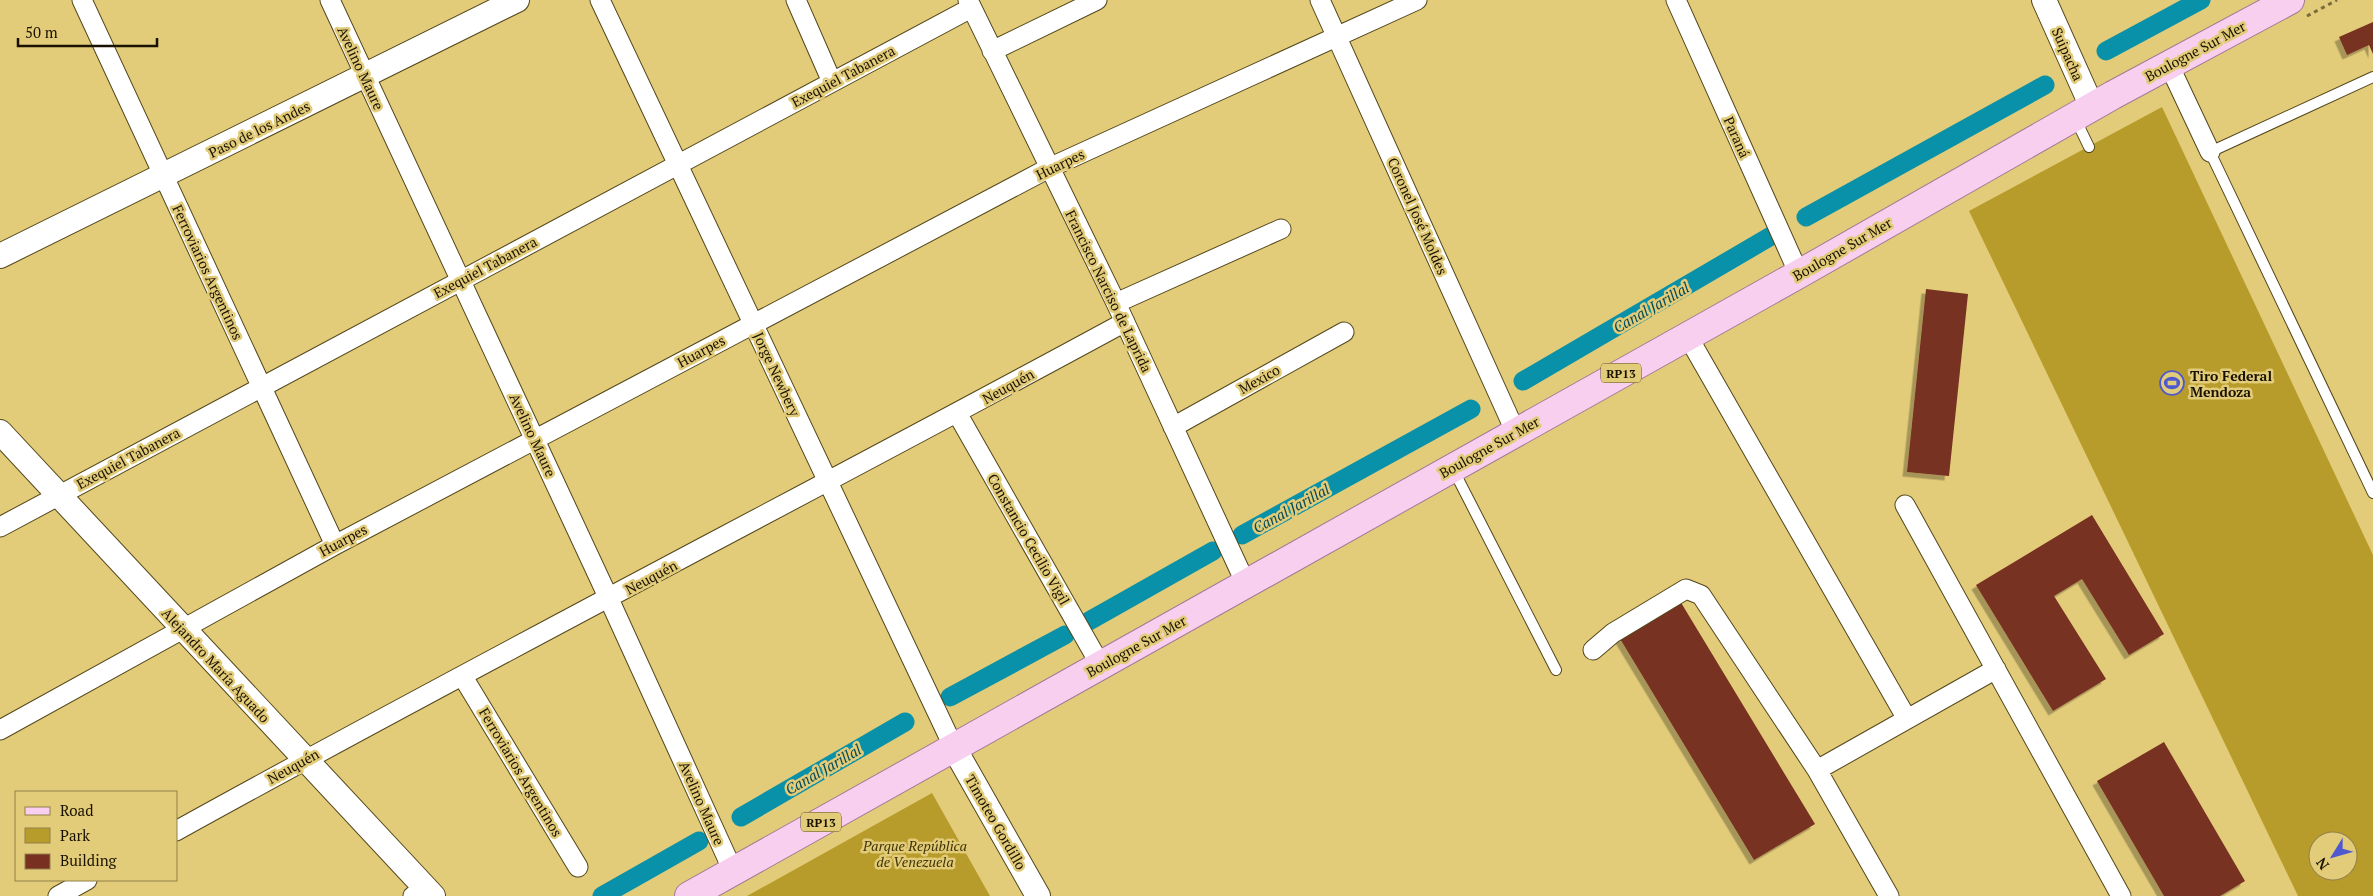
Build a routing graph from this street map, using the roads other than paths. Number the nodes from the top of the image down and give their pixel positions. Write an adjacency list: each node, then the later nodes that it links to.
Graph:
1 (82, 0): 24 (street, Ferroviarios Argentinos)
2 (330, 0): 16 (street, Avelino Maure)
3 (517, 0): 16 (street, Paso de los Andes)
4 (600, 0): 22 (street, Jorge Newbery)
5 (796, 0): 18 (street)
6 (1097, 0): 14 (street)
7 (1320, 0): 13 (street, Coronel José Moldes)
8 (1417, 0): 13 (street, Huarpes)
9 (1676, 0): 27 (street, Paraná)
10 (2044, 0): 19 (street, Suipacha)
11 (2290, 0): 15 (main road, Boulogne Sur Mer / RP13)
12 (969, 4): 14 (street, Francisco Narciso de Laprida); 18 (street, Exequiel Tabanera)
13 (1336, 36): 23 (street, Huarpes); 38 (street, Coronel José Moldes)
14 (992, 51): 23 (street, Francisco Narciso de Laprida)
15 (2169, 65): 19 (main road, Boulogne Sur Mer / RP13); 21 (street)
16 (365, 76): 24 (street, Paso de los Andes); 28 (street, Avelino Maure)
17 (2373, 77): 21 (lane)
18 (832, 82): 22 (street, Exequiel Tabanera)
19 (2083, 112): 20 (lane); 27 (main road, Boulogne Sur Mer / RP13)
20 (2089, 147)
21 (2210, 152): 42 (lane)
22 (678, 164): 28 (street, Exequiel Tabanera); 31 (street, Jorge Newbery)
23 (1049, 168): 29 (street, Francisco Narciso de Laprida); 31 (street, Huarpes)
24 (163, 175): 26 (street, Paso de los Andes); 34 (street, Ferroviarios Argentinos)
25 (1281, 229): 29 (street)
26 (0, 256)
27 (1799, 274): 33 (main road, Boulogne Sur Mer / RP13)
28 (461, 280): 34 (street, Exequiel Tabanera); 39 (street, Avelino Maure)
29 (1116, 303): 30 (street, Francisco Narciso de Laprida)
30 (1125, 322): 35 (street, Neuquén); 36 (street, Francisco Narciso de Laprida)
31 (753, 324): 39 (street, Huarpes); 41 (street, Jorge Newbery)
32 (1344, 332): 36 (street, Mexico)
33 (1688, 335): 38 (main road, Boulogne Sur Mer / RP13); 55 (street)
34 (262, 387): 43 (street, Exequiel Tabanera); 46 (street, Ferroviarios Argentinos)
35 (957, 413): 41 (street, Neuquén); 51 (street, Constancio Cecilio Vigil)
36 (1173, 427): 47 (street, Francisco Narciso de Laprida)
37 (0, 432): 43 (street, Alejandro María Aguado)
38 (1516, 432): 40 (main road, Boulogne Sur Mer / RP13)
39 (535, 440): 46 (street, Huarpes); 48 (street, Avelino Maure)
40 (1452, 468): 47 (main road, Boulogne Sur Mer / RP13); 53 (lane)
41 (828, 483): 48 (street, Neuquén); 57 (street, Jorge Newbery)
42 (2373, 493)
43 (58, 495): 45 (street, Exequiel Tabanera); 49 (street, Alejandro María Aguado)
44 (1905, 505): 52 (street)
45 (0, 527)
46 (335, 545): 49 (street, Huarpes)
47 (1246, 584): 51 (main road, Boulogne Sur Mer / RP13)
48 (610, 599): 54 (street, Neuquén); 62 (street, Avelino Maure)
49 (182, 628): 56 (street, Huarpes); 58 (street, Alejandro María Aguado)
50 (1593, 650): 59 (street)
51 (1101, 666): 57 (main road, Boulogne Sur Mer / RP13)
52 (1996, 669): 55 (street); 69 (street)
53 (1556, 670)
54 (463, 677): 58 (street, Neuquén); 61 (street, Ferroviarios Argentinos)
55 (1907, 719): 59 (street)
56 (0, 730)
57 (954, 748): 62 (main road, Boulogne Sur Mer / RP13); 67 (street, Timoteo Gordillo)
58 (305, 760): 60 (street, Neuquén); 64 (street, Alejandro María Aguado)
59 (1817, 770): 68 (street)
60 (178, 830)
61 (578, 866)
62 (733, 870): 66 (main road, Boulogne Sur Mer / RP13)
63 (85, 881): 65 (street)
64 (424, 893)
65 (58, 896)
66 (688, 896)
67 (1038, 896)
68 (1889, 896)
69 (2121, 896)

